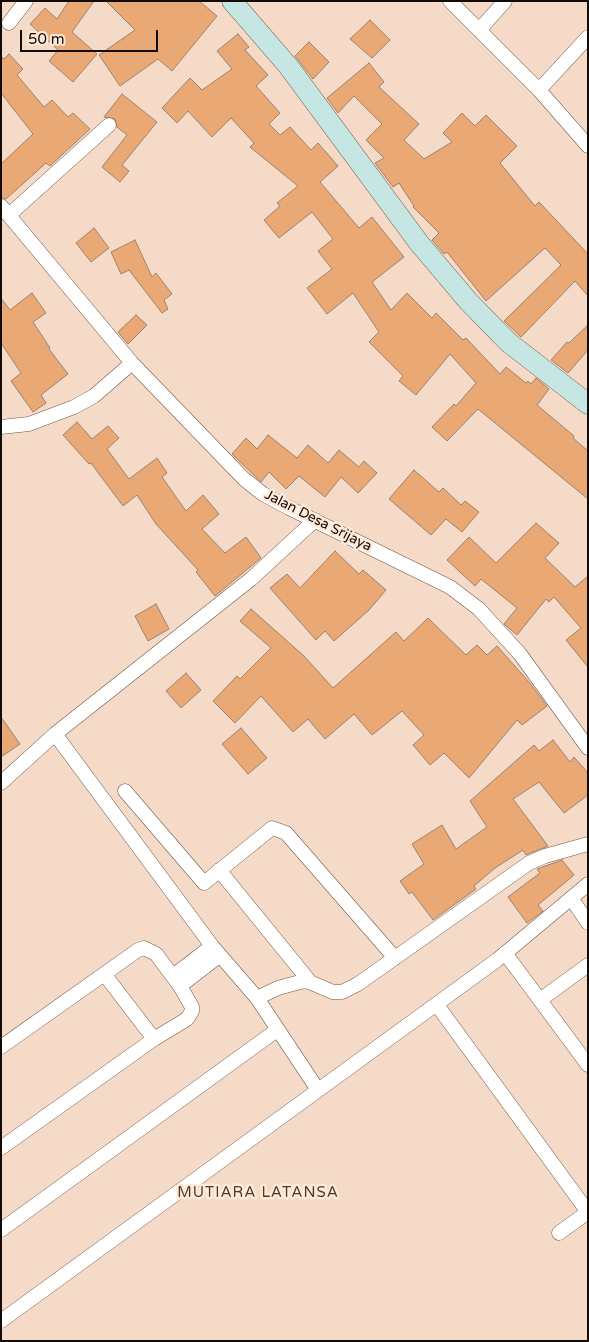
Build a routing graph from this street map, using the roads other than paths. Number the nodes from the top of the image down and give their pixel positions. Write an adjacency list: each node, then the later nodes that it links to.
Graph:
1 (26, 1): 5 (street)
2 (232, 1): 13 (street)
3 (450, 1): 6 (street)
4 (505, 1): 6 (street)
5 (9, 23)
6 (480, 28): 8 (street)
7 (588, 37): 8 (street)
8 (539, 90): 10 (street)
9 (109, 125): 11 (street)
10 (588, 146)
11 (5, 211): 12 (street, Jalan Desa Srijaya)
12 (132, 363): 14 (street); 15 (street, Jalan Desa Srijaya)
13 (588, 404)
14 (1, 427)
15 (315, 520): 16 (street); 17 (street, Jalan Desa Srijaya)
16 (55, 734): 18 (street); 25 (street)
17 (588, 748)
18 (1, 783)
19 (125, 790): 21 (street)
20 (588, 844): 27 (street)
21 (219, 870): 27 (street); 31 (street)
22 (588, 884): 23 (street)
23 (571, 898): 24 (street); 26 (street)
24 (588, 923)
25 (216, 951): 30 (street); 32 (street)
26 (505, 953): 33 (street); 34 (street)
27 (394, 958): 31 (street)
28 (588, 965): 33 (street)
29 (105, 975): 30 (street); 36 (street); 37 (street)
30 (177, 981): 36 (street)
31 (311, 983): 32 (street)
32 (257, 998): 35 (street)
33 (540, 1000): 38 (street)
34 (437, 1005): 39 (street); 41 (street)
35 (277, 1030): 39 (street); 42 (street)
36 (154, 1039): 40 (street)
37 (1, 1047)
38 (588, 1065)
39 (318, 1090): 44 (street)
40 (1, 1148)
41 (588, 1212): 43 (street)
42 (1, 1230)
43 (559, 1233)
44 (1, 1321)

